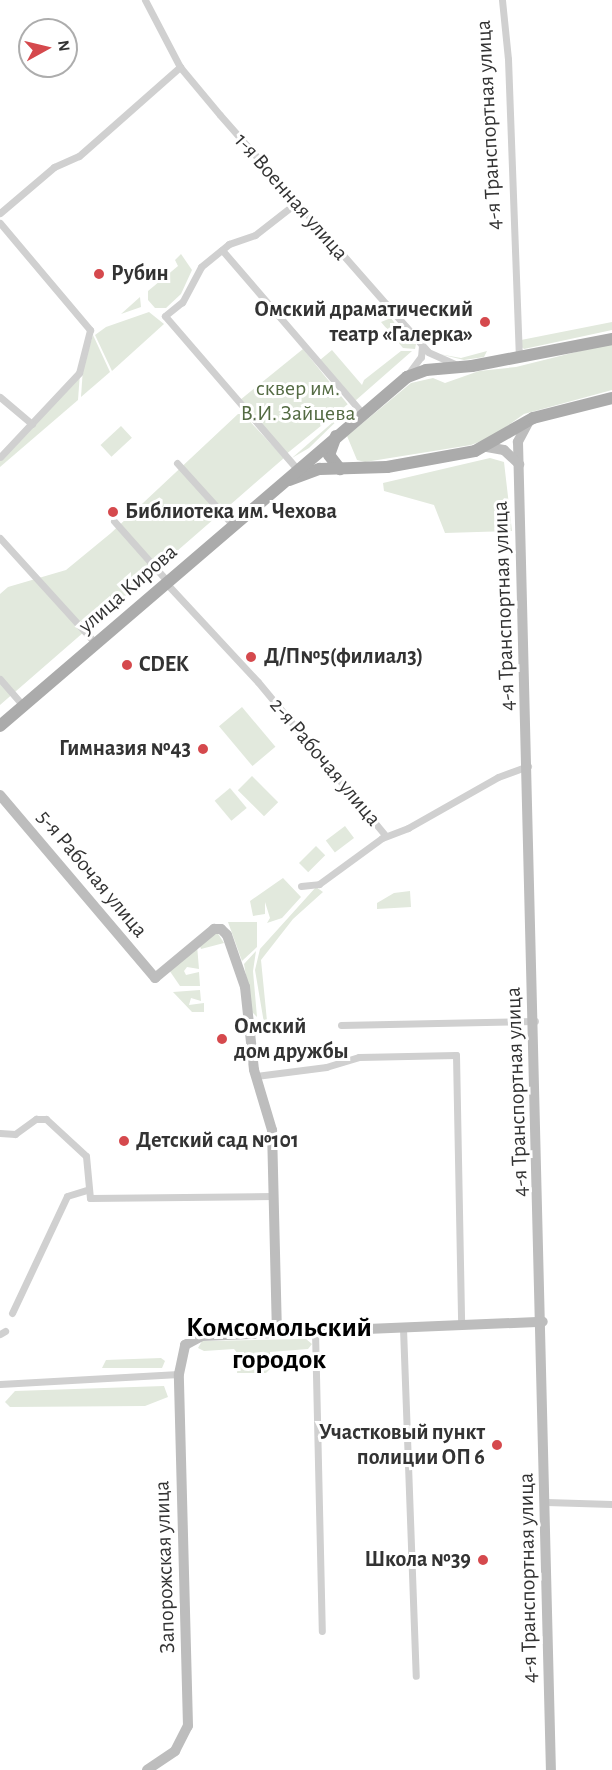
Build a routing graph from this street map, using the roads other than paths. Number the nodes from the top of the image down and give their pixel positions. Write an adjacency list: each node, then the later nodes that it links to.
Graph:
1 (145, 0): 3 (street, 1-я Военная улица)
2 (502, 0): 10 (street, 4-я Транспортная улица)
3 (180, 67): 4 (street, 1-я Военная улица); 5 (street)
4 (296, 203): 7 (street); 9 (street, 1-я Военная улица)
5 (0, 213)
6 (0, 223): 17 (street)
7 (222, 250): 15 (street); 23 (street)
8 (612, 339): 10 (main road)
9 (422, 345): 11 (street, 1-я Военная улица); 12 (street)
10 (519, 357): 11 (main road)
11 (464, 366): 12 (main road)
12 (406, 377): 15 (main road, улица Кирова)
13 (0, 397): 17 (street)
14 (612, 398): 16 (main road, улица Кирова)
15 (362, 413): 18 (main road, улица Кирова)
16 (532, 418): 19 (main road, улица Кирова); 22 (main road, 4-я Транспортная улица)
17 (32, 424): 20 (street)
18 (337, 433): 23 (main road, улица Кирова); 24 (main road)
19 (487, 447): 22 (main road); 24 (main road, улица Кирова)
20 (0, 457)
21 (177, 464): 27 (street)
22 (519, 465): 34 (main road, 4-я Транспортная улица)
23 (296, 468): 25 (main road, улица Кирова)
24 (340, 469): 25 (main road, улица Кирова)
25 (283, 483): 27 (main road, улица Кирова)
26 (114, 521): 29 (street, 2-я Рабочая улица)
27 (233, 525): 29 (main road, улица Кирова)
28 (0, 538): 30 (street)
29 (167, 583): 30 (main road, улица Кирова); 36 (street, 2-я Рабочая улица)
30 (96, 644): 32 (main road, улица Кирова)
31 (0, 679): 32 (street)
32 (24, 706): 33 (main road, улица Кирова)
33 (0, 726)
34 (528, 766): 36 (street); 38 (main road, 4-я Транспортная улица)
35 (0, 795): 40 (main road, 5-я Рабочая улица)
36 (386, 836): 37 (street)
37 (301, 886)
38 (535, 1021): 39 (street); 45 (main road, 4-я Транспортная улица)
39 (341, 1025)
40 (256, 1076): 43 (main road); 46 (street)
41 (0, 1133): 42 (street)
42 (87, 1190): 43 (street); 44 (street)
43 (274, 1196): 49 (main road)
44 (12, 1313)
45 (543, 1322): 46 (main road); 52 (main road, 4-я Транспортная улица)
46 (461, 1325): 47 (main road)
47 (403, 1328): 48 (main road); 55 (street)
48 (315, 1331): 49 (main road); 54 (street)
49 (278, 1333): 50 (main road, Запорожская улица)
50 (179, 1374): 51 (street); 56 (main road, Запорожская улица)
51 (0, 1384)
52 (546, 1502): 53 (street); 57 (main road, 4-я Транспортная улица)
53 (612, 1504)
54 (322, 1631)
55 (416, 1676)
56 (147, 1770)
57 (551, 1770)

